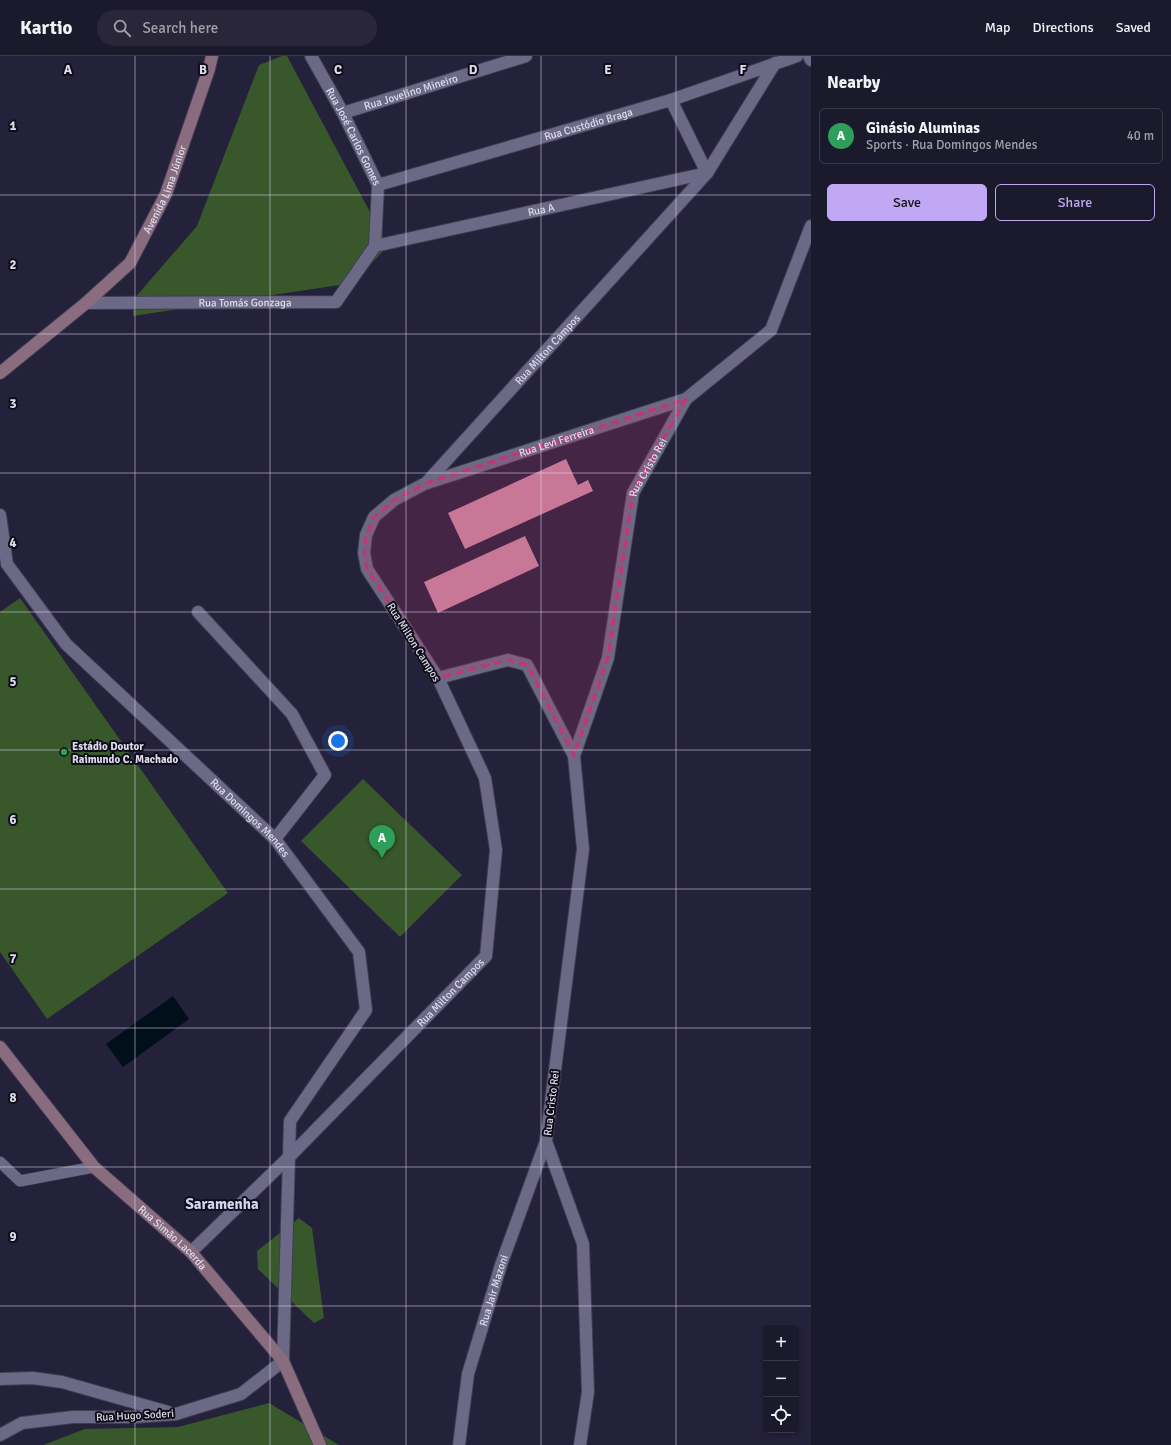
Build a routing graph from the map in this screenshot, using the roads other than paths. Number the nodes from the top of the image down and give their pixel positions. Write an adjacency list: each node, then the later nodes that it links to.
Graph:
1 (212, 56): 14 (street, Avenida Lima Júnior)
2 (311, 56): 9 (street, Rua José Carlos Gomes)
3 (526, 56): 9 (street, Rua Jovelino Mineiro)
4 (797, 56): 7 (street, Rua Custódio Braga)
5 (809, 56): 6 (street)
6 (811, 60)
7 (775, 62): 8 (street, Rua Custódio Braga); 10 (street, Rua Milton Campos)
8 (670, 100): 10 (street); 11 (street, Rua Custódio Braga)
9 (343, 113): 11 (street, Rua José Carlos Gomes)
10 (706, 173): 13 (street, Rua A); 17 (street, Rua Milton Campos)
11 (378, 185): 13 (street, Rua José Carlos Gomes)
12 (811, 226): 16 (street, Rua Cristo Rei)
13 (375, 246): 14 (street, Rua Tomás Gonzaga)
14 (86, 303): 15 (street, Avenida Lima Júnior)
15 (0, 373)
16 (686, 399): 17 (street, Rua Levi Ferreira); 21 (street, Rua Cristo Rei)
17 (426, 483): 20 (street, Rua Milton Campos)
18 (0, 515): 22 (street, Rua Domingos Mendes)
19 (198, 612): 22 (street)
20 (438, 678): 21 (street, Rua Cristo Rei); 25 (street, Rua Milton Campos)
21 (574, 756): 24 (street, Rua Cristo Rei)
22 (275, 839): 25 (street, Rua Domingos Mendes)
23 (0, 1047): 27 (street, Rua Simão Lacerda)
24 (546, 1141): 34 (street, Rua Jair Mazoni); 35 (street, Rua Cristo Rei)
25 (290, 1156): 28 (street, Rua Milton Campos); 29 (street, Rua Domingos Mendes)
26 (0, 1162): 27 (lane)
27 (94, 1167): 28 (street, Rua Simão Lacerda)
28 (191, 1252): 29 (street, Rua Simão Lacerda)
29 (283, 1361): 31 (street, Rua Hugo Soderi); 33 (street, Rua Simão Lacerda)
30 (0, 1379): 31 (street)
31 (176, 1414): 32 (street, Rua Hugo Soderi)
32 (0, 1435)
33 (320, 1445)
34 (459, 1445)
35 (580, 1445)

